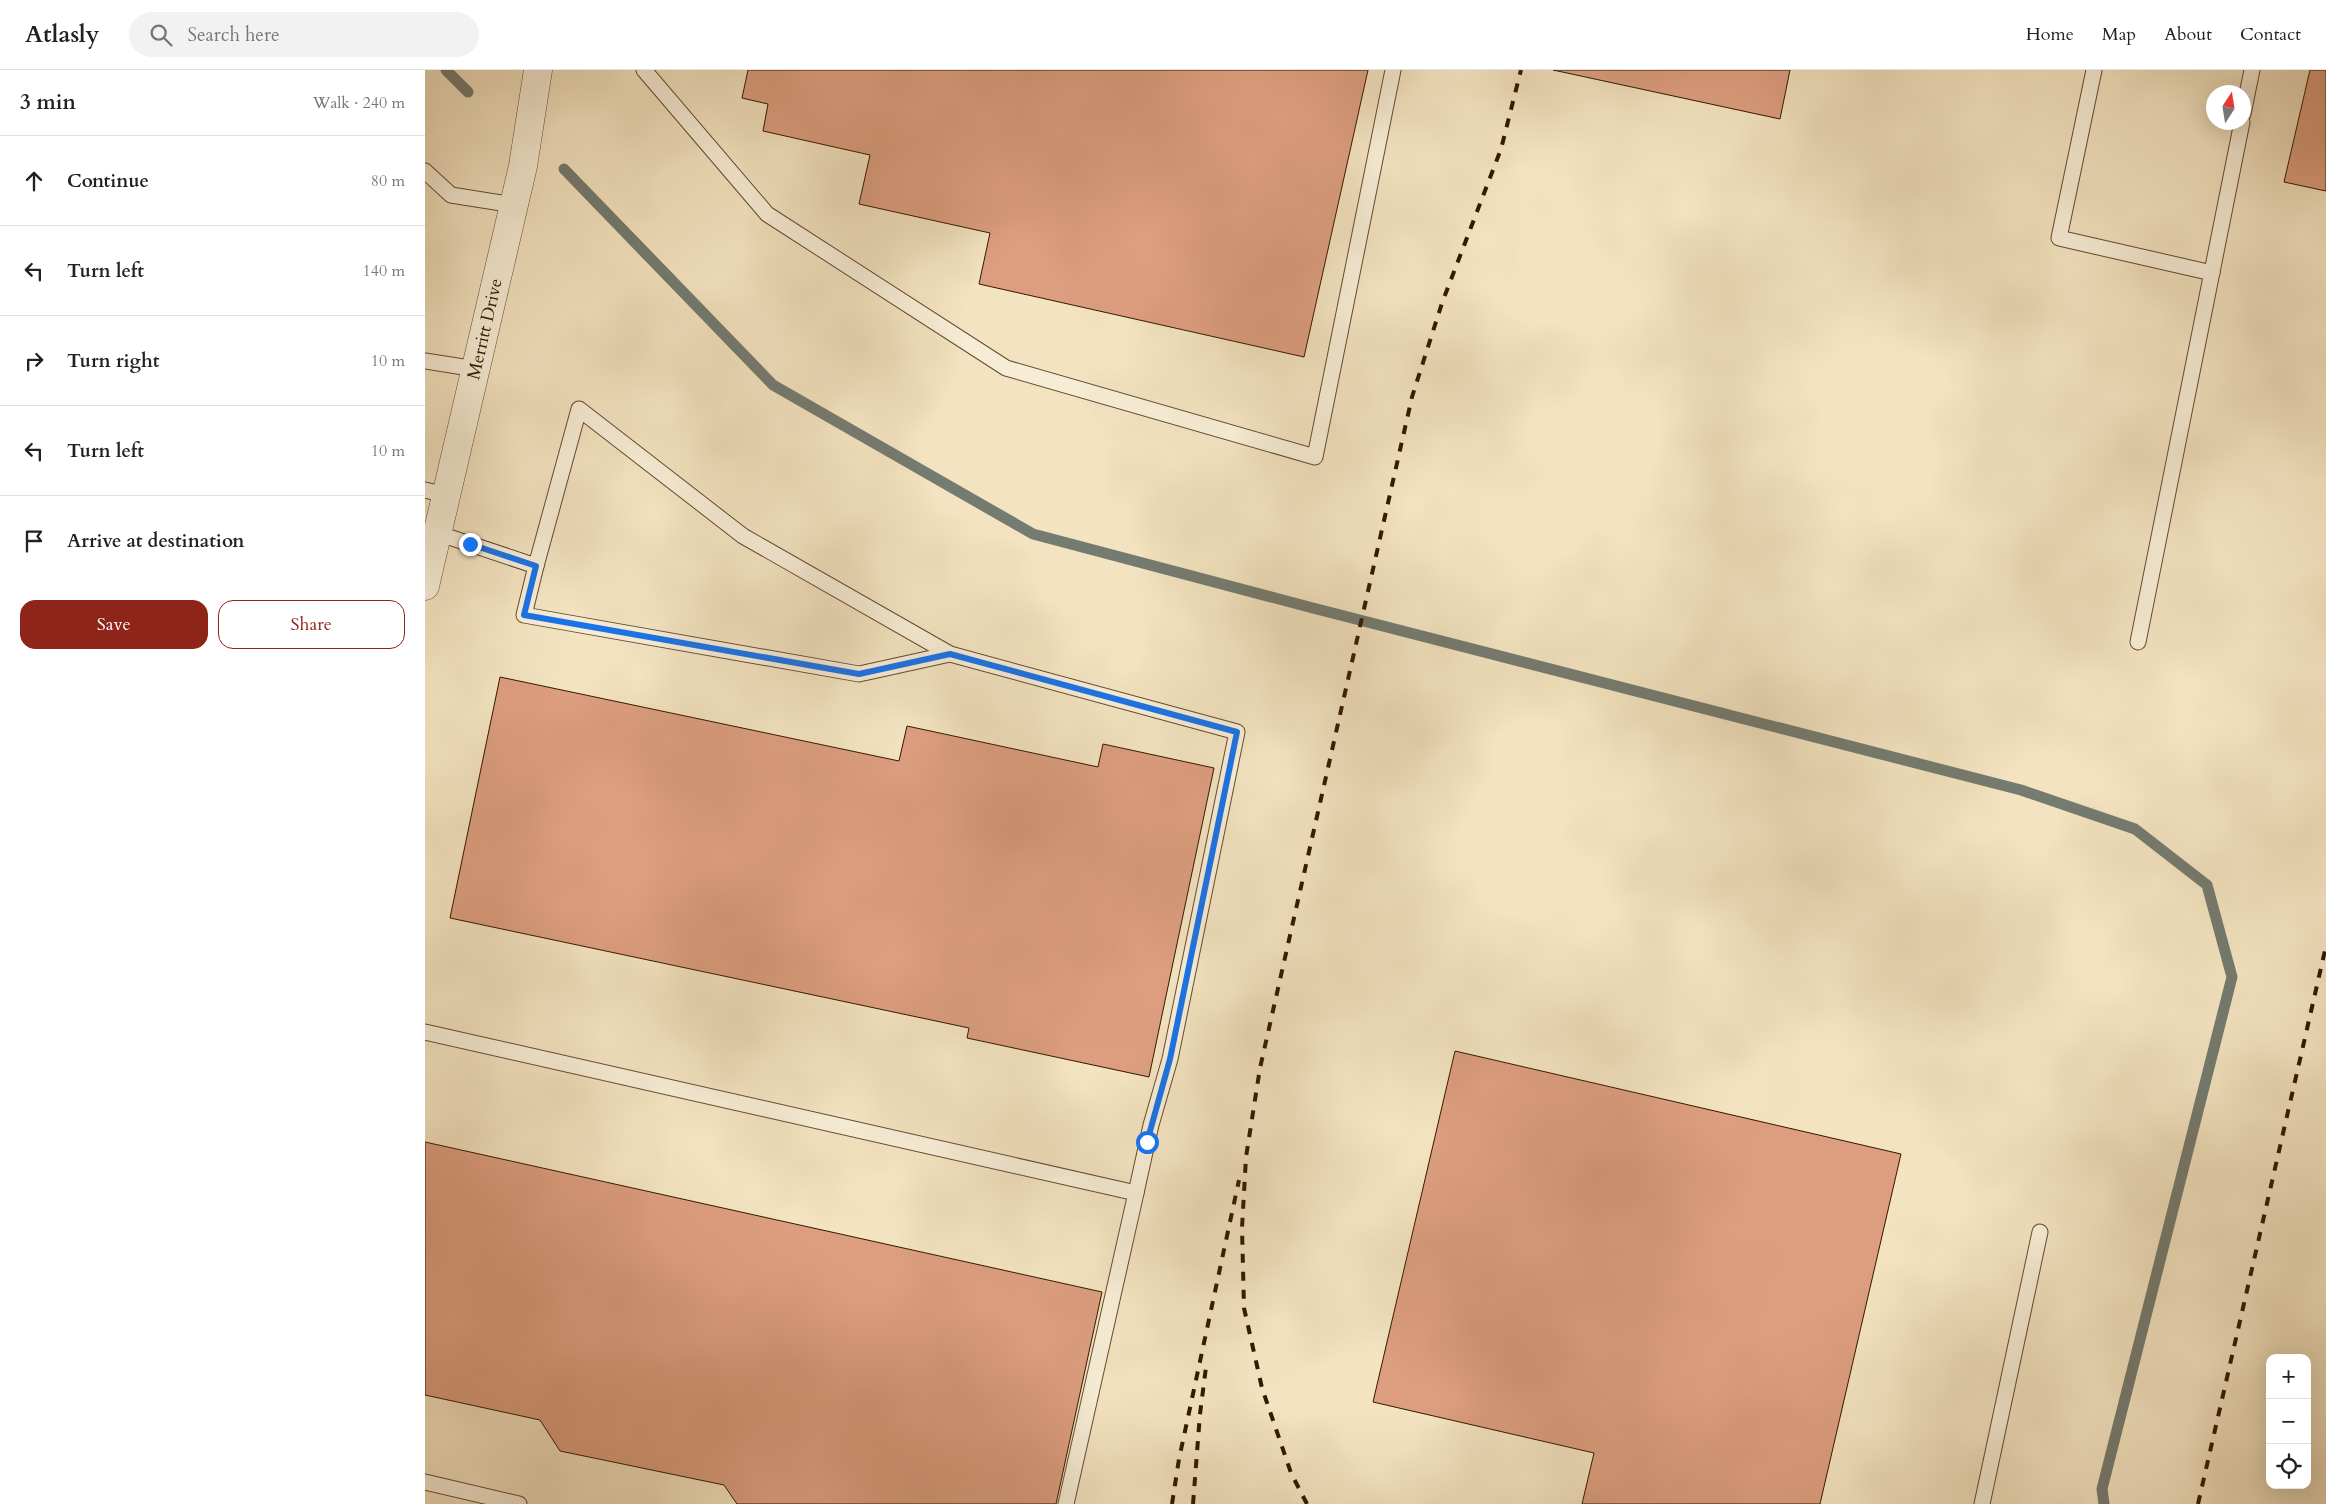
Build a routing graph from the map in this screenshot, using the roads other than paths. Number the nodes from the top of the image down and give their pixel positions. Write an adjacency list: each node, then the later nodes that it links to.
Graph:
1 (538, 70): 9 (street, Merritt Drive)
2 (644, 70): 3 (lane)
3 (1393, 70)
4 (2094, 70): 10 (lane)
5 (2252, 70): 6 (lane)
6 (2249, 85)
7 (2240, 130): 10 (lane)
8 (425, 171): 9 (lane)
9 (514, 205): 12 (street, Merritt Drive)
10 (2212, 273): 17 (lane)
11 (425, 361): 12 (lane)
12 (476, 369): 13 (street, Merritt Drive)
13 (436, 493): 14 (street, Merritt Drive)
14 (437, 533): 15 (lane); 16 (street, Merritt Drive)
15 (536, 566): 18 (lane); 18 (lane)
16 (425, 586)
17 (2138, 642)
18 (950, 654): 20 (lane)
19 (425, 1032): 20 (lane)
20 (1136, 1192): 24 (lane)
21 (2041, 1232): 25 (lane)
22 (425, 1482): 23 (lane)
23 (519, 1504)
24 (1066, 1504)
25 (1982, 1504)

